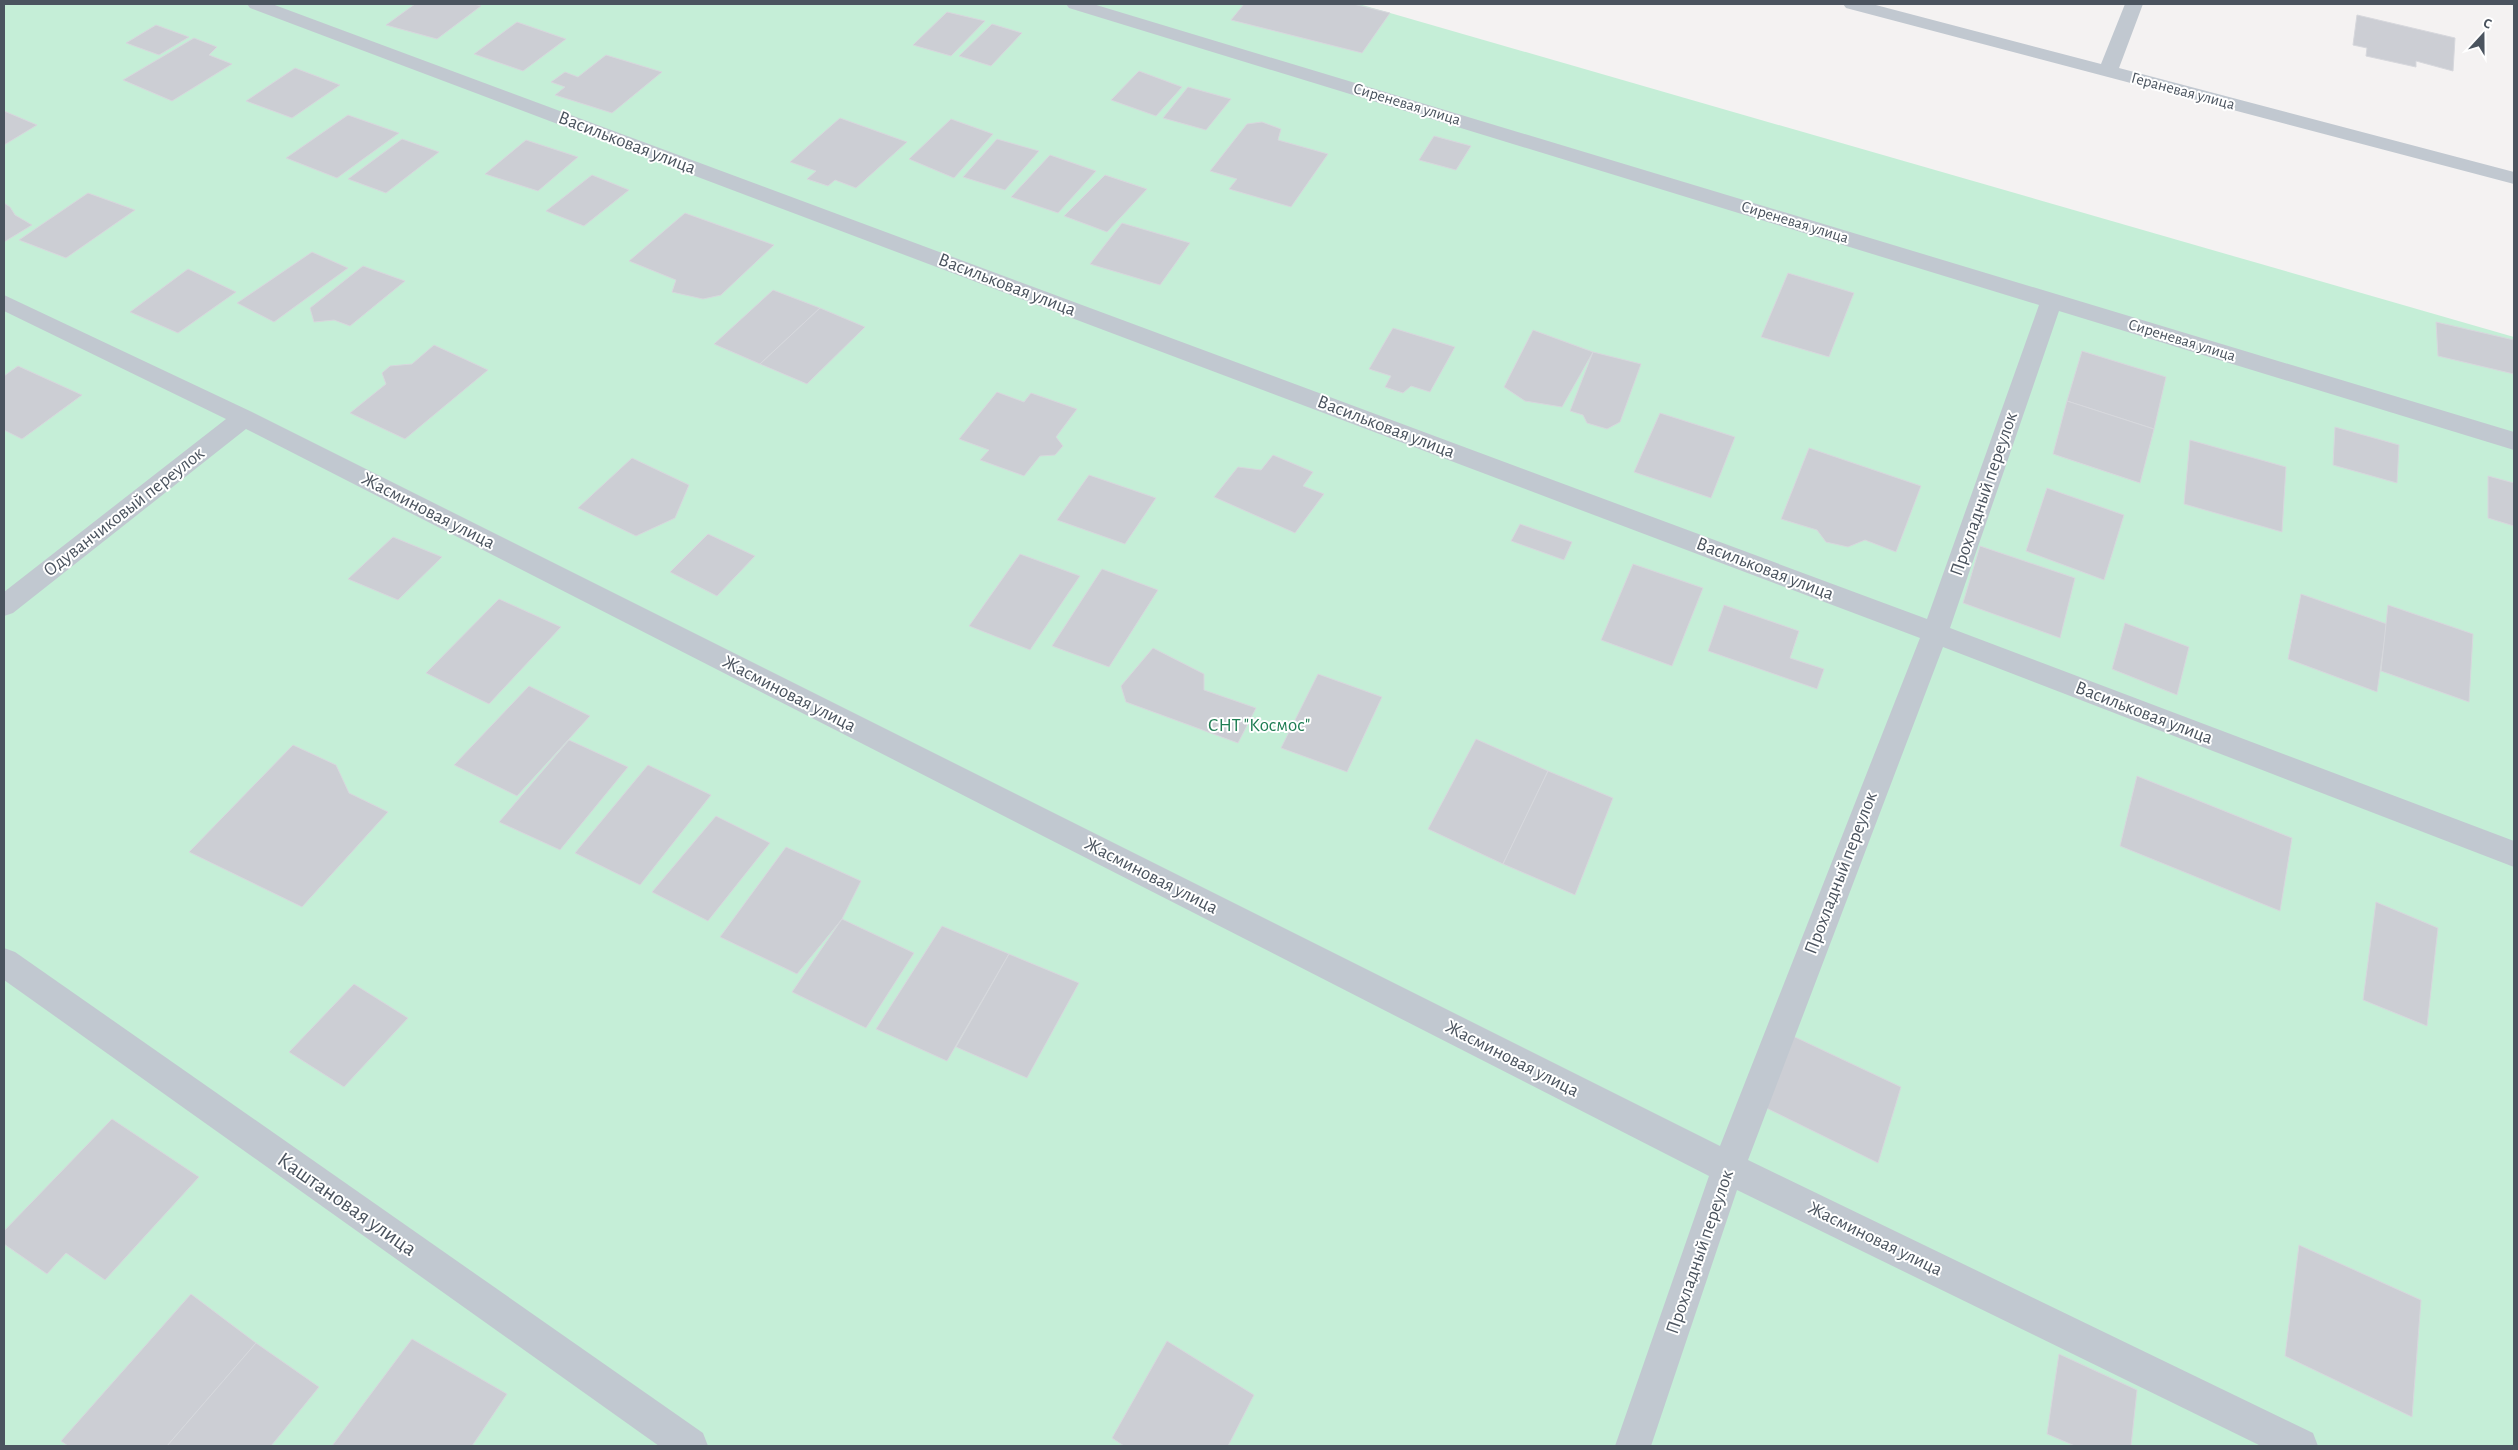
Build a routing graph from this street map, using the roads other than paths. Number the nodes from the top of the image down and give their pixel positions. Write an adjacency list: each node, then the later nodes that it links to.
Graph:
1 (256, 4): 12 (lane, Васильковая улица)
2 (1075, 4): 7 (lane, Сиреневая улица)
3 (1852, 4): 5 (lane, Гераневая улица)
4 (2134, 4): 5 (lane)
5 (2108, 71): 6 (lane, Гераневая улица)
6 (2514, 178)
7 (2052, 300): 10 (lane, Сиреневая улица); 12 (lane, Прохладный переулок)
8 (4, 302): 9 (lane, Жасминовая улица)
9 (244, 418): 11 (lane, Одуванчиковый переулок); 15 (lane, Жасминовая улица)
10 (2514, 441)
11 (4, 606)
12 (1935, 633): 13 (lane, Васильковая улица); 15 (lane, Прохладный переулок)
13 (2514, 854)
14 (4, 962): 16 (lane, Каштановая улица)
15 (1728, 1168): 17 (lane, Прохладный переулок); 18 (lane, Жасминовая улица)
16 (690, 1446)
17 (1633, 1446)
18 (2300, 1446)

